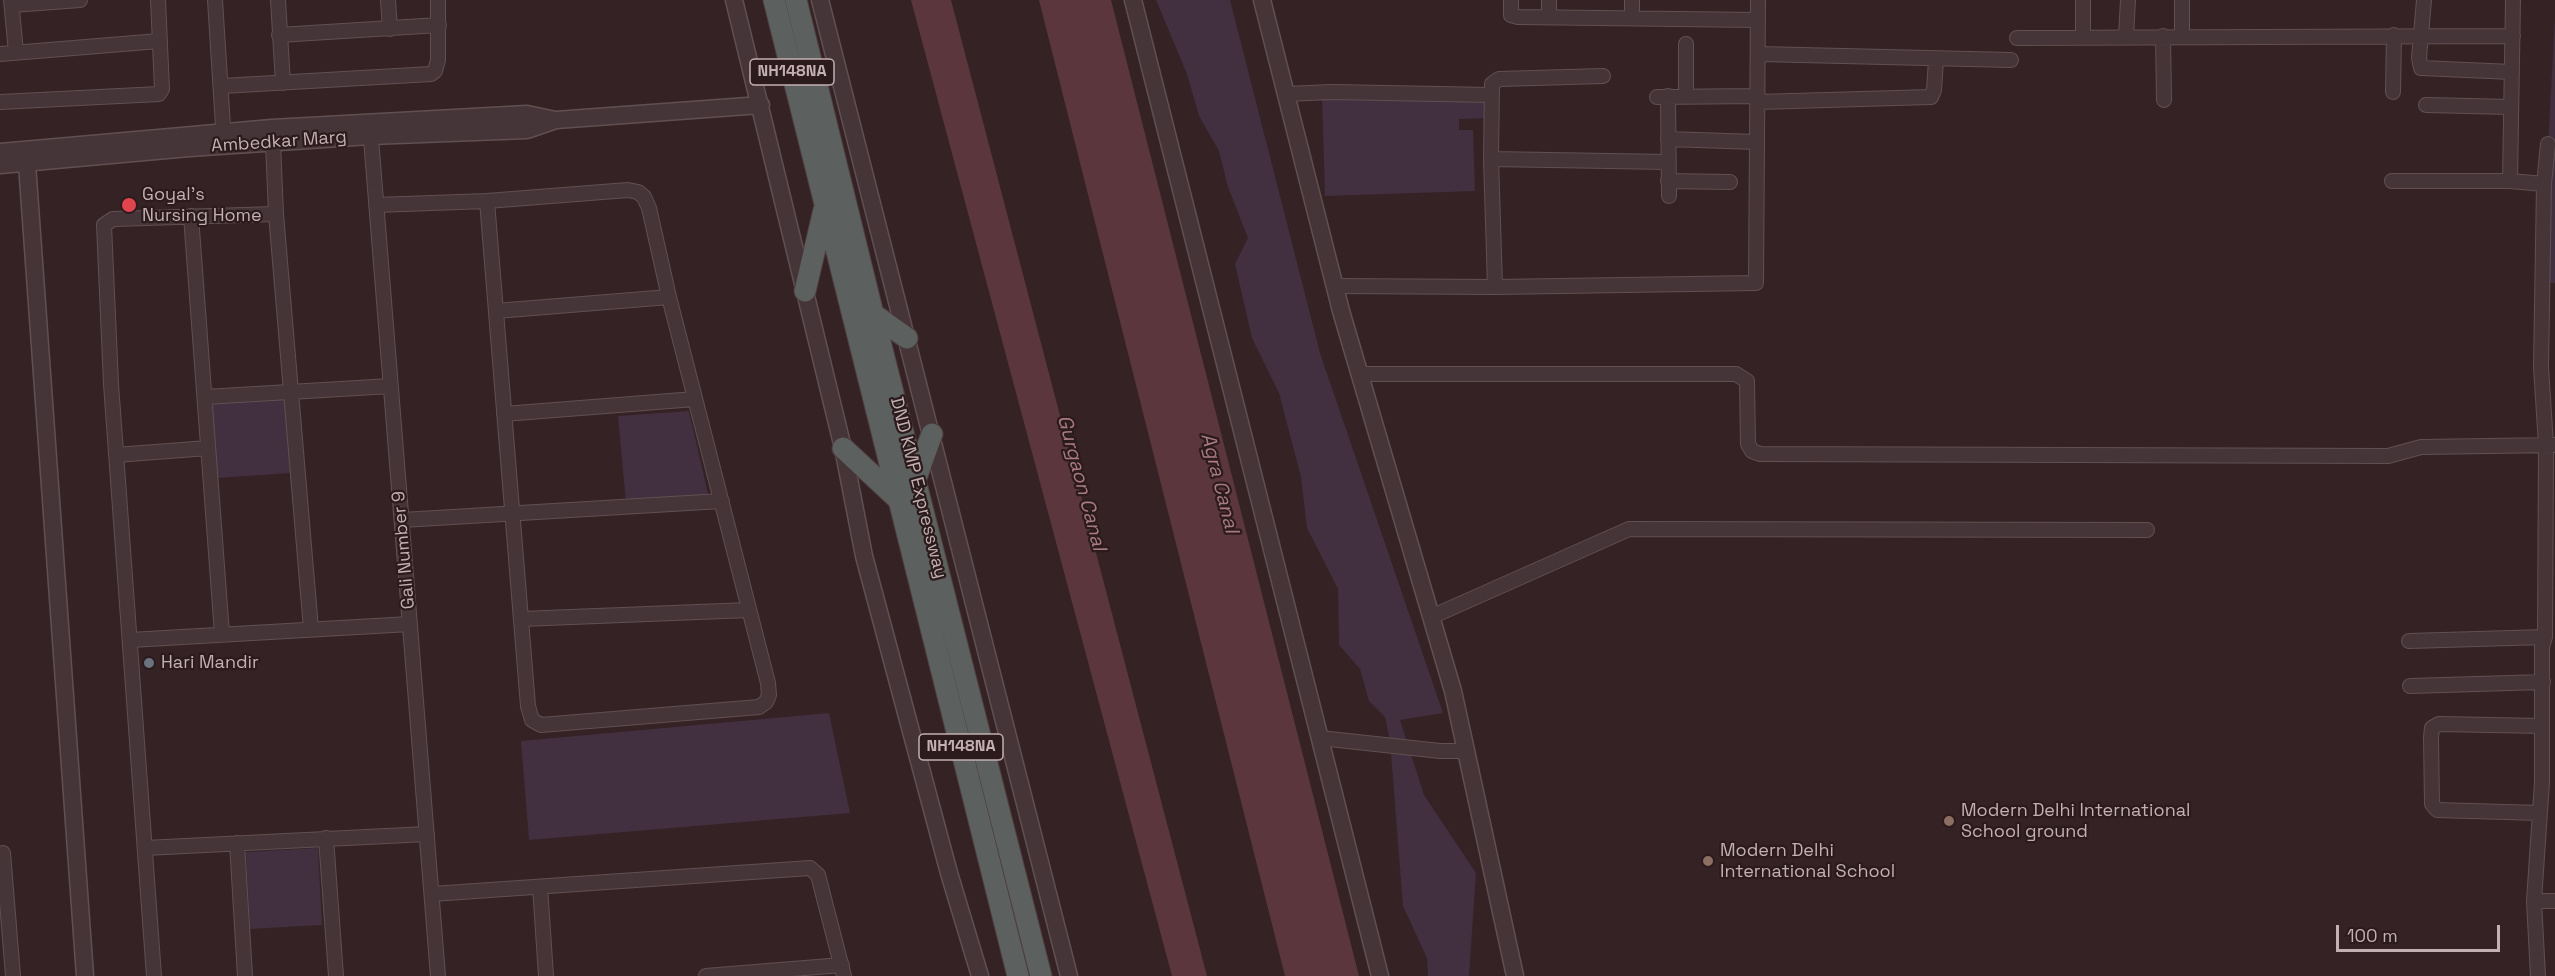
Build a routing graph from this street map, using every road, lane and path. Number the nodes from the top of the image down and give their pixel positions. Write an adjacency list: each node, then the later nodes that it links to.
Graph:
1 (80, 0): 22 (street)
2 (158, 0): 37 (street)
3 (215, 0): 47 (street)
4 (278, 0): 28 (street)
5 (388, 0): 27 (street)
6 (438, 0): 26 (street)
7 (734, 0): 55 (street)
8 (774, 0): 77 (highway, DND KMP Expressway / NH148NA)
9 (796, 0): 85 (highway, DND KMP Expressway / NH148NA)
10 (820, 0): 86 (street)
11 (1133, 0): 117 (street)
12 (1262, 0): 49 (street)
13 (1511, 0): 23 (street)
14 (1549, 0): 23 (street)
15 (1632, 0): 24 (street)
16 (1758, 0): 25 (street)
17 (2083, 0): 35 (street)
18 (2128, 0): 31 (street)
19 (2182, 0): 33 (street)
20 (2424, 0): 30 (street)
21 (2513, 0): 34 (street)
22 (11, 2): 39 (street)
23 (1549, 17): 24 (street)
24 (1632, 18): 25 (street)
25 (1758, 20): 41 (street)
26 (439, 25): 27 (street); 46 (street)
27 (390, 29): 28 (street)
28 (279, 35): 46 (street)
29 (2394, 35): 30 (street); 33 (street); 48 (street)
30 (2421, 35): 34 (street); 44 (street)
31 (2126, 36): 32 (street); 35 (street)
32 (2163, 36): 33 (street); 53 (street)
33 (2182, 36)
34 (2513, 36): 44 (street)
35 (2083, 37): 36 (street)
36 (2017, 38)
37 (159, 41): 39 (street); 54 (street)
38 (1686, 44): 51 (street)
39 (16, 52): 40 (street)
40 (0, 54)
41 (1759, 54): 42 (street); 52 (street)
42 (1936, 60): 43 (street); 52 (street)
43 (2011, 60)
44 (2512, 72): 57 (street)
45 (1603, 76): 50 (street)
46 (283, 83): 47 (street)
47 (222, 87): 59 (street)
48 (2393, 92)
49 (1286, 94): 50 (street); 80 (street)
50 (1492, 95): 66 (street)
51 (1686, 96): 52 (street); 60 (street)
52 (1758, 99): 61 (street)
53 (2164, 100)
54 (0, 102)
55 (761, 105): 58 (street, Ambedkar Marg); 82 (street)
56 (2426, 105): 57 (street)
57 (2511, 107): 70 (street)
58 (370, 130): 59 (street, Ambedkar Marg); 62 (street, Ambedkar Marg); 76 (street, Gali Number 9)
59 (224, 139): 62 (street, Ambedkar Marg); 65 (street, Ambedkar Marg)
60 (1668, 139): 61 (street); 67 (street)
61 (1757, 142): 81 (street)
62 (273, 143): 78 (street)
63 (2548, 144): 73 (street)
64 (0, 152): 65 (street, Ambedkar Marg)
65 (27, 156): 68 (street, Ambedkar Marg); 133 (street)
66 (1491, 159): 67 (street); 81 (street)
67 (1668, 162): 71 (street)
68 (0, 165)
69 (2392, 181): 70 (street)
70 (2510, 181): 73 (street)
71 (1668, 182): 72 (street); 74 (street)
72 (1730, 182)
73 (2544, 184): 87 (street)
74 (1669, 196)
75 (487, 201): 76 (street); 83 (street); 84 (street)
76 (376, 205): 89 (street, Gali Number 9)
77 (825, 207): 82 (highway); 101 (highway, DND KMP Expressway / NH148NA)
78 (276, 214): 79 (street); 90 (street)
79 (191, 216): 91 (street); 98 (street)
80 (1334, 286): 81 (street); 88 (street)
81 (1495, 287)
82 (806, 291): 97 (street)
83 (669, 297): 84 (street); 92 (street)
84 (496, 311): 93 (street)
85 (873, 314): 86 (highway); 99 (highway, DND KMP Expressway / NH148NA)
86 (908, 338): 94 (street)
87 (2548, 350): 95 (street)
88 (1359, 374): 95 (street); 106 (street)
89 (391, 386): 90 (street); 103 (street, Gali Number 9)
90 (291, 392): 91 (street); 109 (street)
91 (204, 397): 96 (street)
92 (695, 399): 93 (street); 100 (street)
93 (504, 414): 102 (street)
94 (932, 434): 99 (highway); 143 (street)
95 (2551, 445): 111 (street)
96 (208, 448): 98 (street); 110 (street)
97 (843, 448): 101 (highway); 140 (street)
98 (116, 455): 112 (street)
99 (916, 478): 142 (highway, DND KMP Expressway / NH148NA)
100 (722, 501): 102 (street); 105 (street)
101 (901, 509): 141 (highway, DND KMP Expressway / NH148NA)
102 (512, 514): 103 (street); 107 (street)
103 (402, 520): 108 (street, Gali Number 9)
104 (2147, 530): 106 (street)
105 (749, 610): 107 (street); 107 (street)
106 (1431, 616): 118 (street)
107 (521, 619)
108 (410, 624): 109 (street); 121 (street, Gali Number 9)
109 (311, 629): 110 (street)
110 (222, 634): 112 (street)
111 (2545, 637): 113 (street); 114 (street)
112 (130, 640): 124 (street)
113 (2409, 641)
114 (2543, 682): 115 (street); 116 (street)
115 (2410, 686)
116 (2542, 726): 119 (street); 120 (street)
117 (1320, 738): 118 (street); 144 (street)
118 (1466, 751): 145 (street)
119 (2548, 782): 120 (street)
120 (2540, 813): 129 (street)
121 (427, 834): 122 (street); 128 (street, Gali Number 9)
122 (326, 838): 123 (street); 136 (street)
123 (237, 843): 124 (street); 135 (street)
124 (145, 848): 134 (street)
125 (3, 853): 127 (street)
126 (540, 887): 128 (street); 131 (street); 138 (street)
127 (3, 891): 132 (street)
128 (432, 894): 137 (street, Gali Number 9)
129 (2534, 901): 130 (street); 146 (street)
130 (2555, 901)
131 (843, 970): 139 (street)
132 (13, 976)
133 (85, 976)
134 (154, 976)
135 (245, 976)
136 (336, 976)
137 (438, 976)
138 (546, 976)
139 (706, 976)
140 (980, 976)
141 (1018, 976)
142 (1041, 976)
143 (1068, 976)
144 (1380, 976)
145 (1515, 976)
146 (2538, 976)

